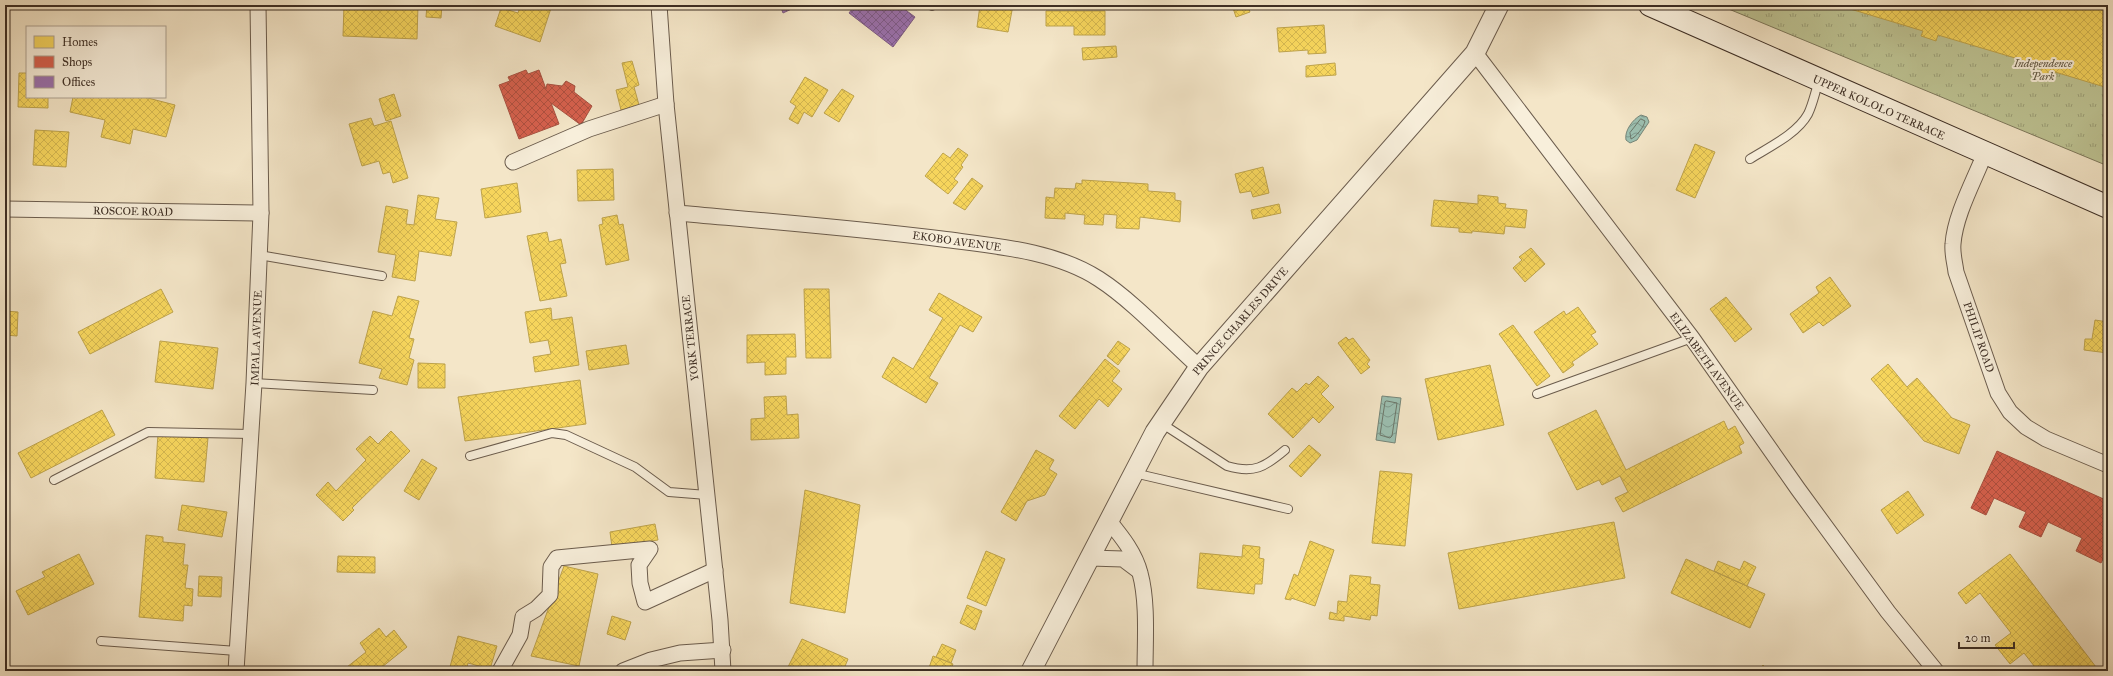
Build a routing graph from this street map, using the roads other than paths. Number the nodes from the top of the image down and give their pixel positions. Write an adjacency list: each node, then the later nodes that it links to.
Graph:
1 (258, 5): 13 (street, IMPALA AVENUE)
2 (659, 5): 7 (street, YORK TERRACE)
3 (1499, 5): 5 (street, PRINCE CHARLES DRIVE)
4 (1650, 5): 6 (main road, UPPER KOLOLO TERRACE)
5 (1475, 53): 17 (street, ELIZABETH AVENUE); 18 (street, PRINCE CHARLES DRIVE)
6 (1819, 80): 8 (main road, UPPER KOLOLO TERRACE); 9 (lane)
7 (666, 104): 10 (street); 14 (street, YORK TERRACE)
8 (1985, 154): 11 (main road, UPPER KOLOLO TERRACE); 26 (street, PHILIP ROAD)
9 (1750, 159)
10 (513, 162)
11 (2108, 207)
12 (5, 209): 13 (street, ROSCOE ROAD)
13 (261, 213): 15 (street, IMPALA AVENUE)
14 (677, 213): 18 (street, EKOBO AVENUE); 29 (street, YORK TERRACE)
15 (260, 256): 16 (lane); 19 (street, IMPALA AVENUE)
16 (382, 276)
17 (1692, 338): 21 (lane); 44 (street, ELIZABETH AVENUE)
18 (1199, 367): 22 (street, PRINCE CHARLES DRIVE)
19 (254, 382): 20 (lane); 23 (street, IMPALA AVENUE)
20 (373, 390)
21 (1537, 394)
22 (1161, 423): 24 (lane); 27 (street, PRINCE CHARLES DRIVE)
23 (251, 434): 28 (lane); 37 (street, IMPALA AVENUE)
24 (1285, 450)
25 (470, 456): 29 (lane)
26 (2108, 465)
27 (1134, 473): 30 (lane); 31 (street, PRINCE CHARLES DRIVE)
28 (54, 480)
29 (707, 495): 33 (street, YORK TERRACE)
30 (1288, 509)
31 (1109, 521): 32 (street, PRINCE CHARLES DRIVE); 34 (street)
32 (1090, 558): 34 (street); 42 (street, PRINCE CHARLES DRIVE)
33 (715, 570): 36 (street, YORK TERRACE); 39 (street)
34 (1140, 572): 43 (street)
35 (101, 641): 37 (lane)
36 (723, 650): 40 (street); 41 (street, YORK TERRACE)
37 (237, 651): 38 (street, IMPALA AVENUE)
38 (236, 671)
39 (500, 671)
40 (623, 671)
41 (723, 671)
42 (1031, 671)
43 (1145, 671)
44 (1936, 671)

